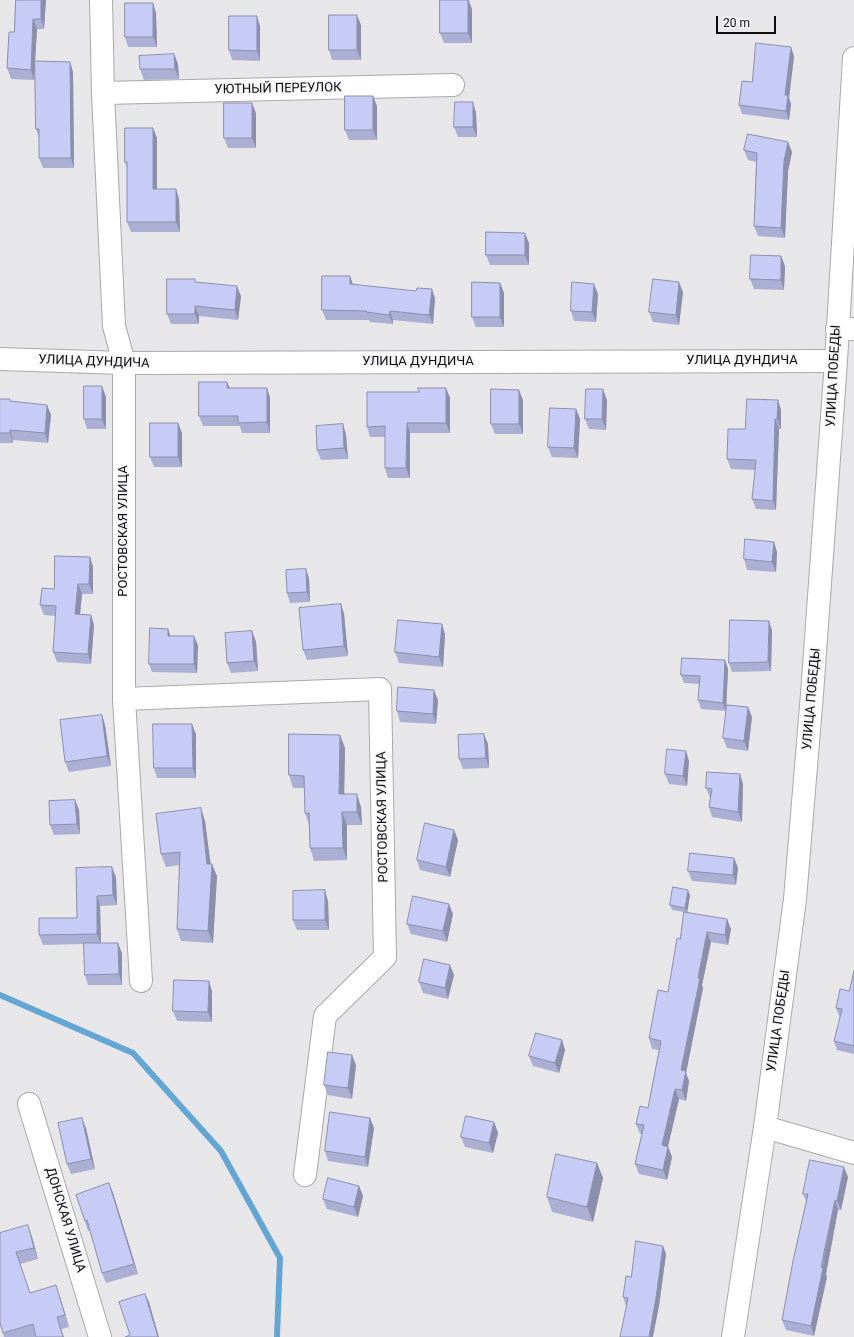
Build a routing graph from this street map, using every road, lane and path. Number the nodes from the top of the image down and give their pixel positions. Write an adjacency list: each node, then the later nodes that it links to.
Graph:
1 (101, 0): 4 (street)
2 (854, 58): 5 (street, УЛИЦА ПОБЕДЫ)
3 (453, 85): 4 (street, УЮТНЫЙ ПЕРЕУЛОК)
4 (103, 93): 8 (street)
5 (846, 329): 7 (street, УЛИЦА ПОБЕДЫ)
6 (0, 359): 8 (street, УЛИЦА ДУНДИЧА)
7 (836, 361): 8 (street, УЛИЦА ДУНДИЧА); 12 (street, УЛИЦА ПОБЕДЫ)
8 (124, 364): 9 (street, РОСТОВСКАЯ УЛИЦА)
9 (124, 699): 10 (street, РОСТОВСКАЯ УЛИЦА); 14 (street, РОСТОВСКАЯ УЛИЦА)
10 (141, 981)
11 (29, 1104): 15 (street, ДОНСКАЯ УЛИЦА)
12 (765, 1127): 13 (street); 16 (street, УЛИЦА ПОБЕДЫ)
13 (854, 1153)
14 (305, 1176)
15 (100, 1337)
16 (733, 1337)

